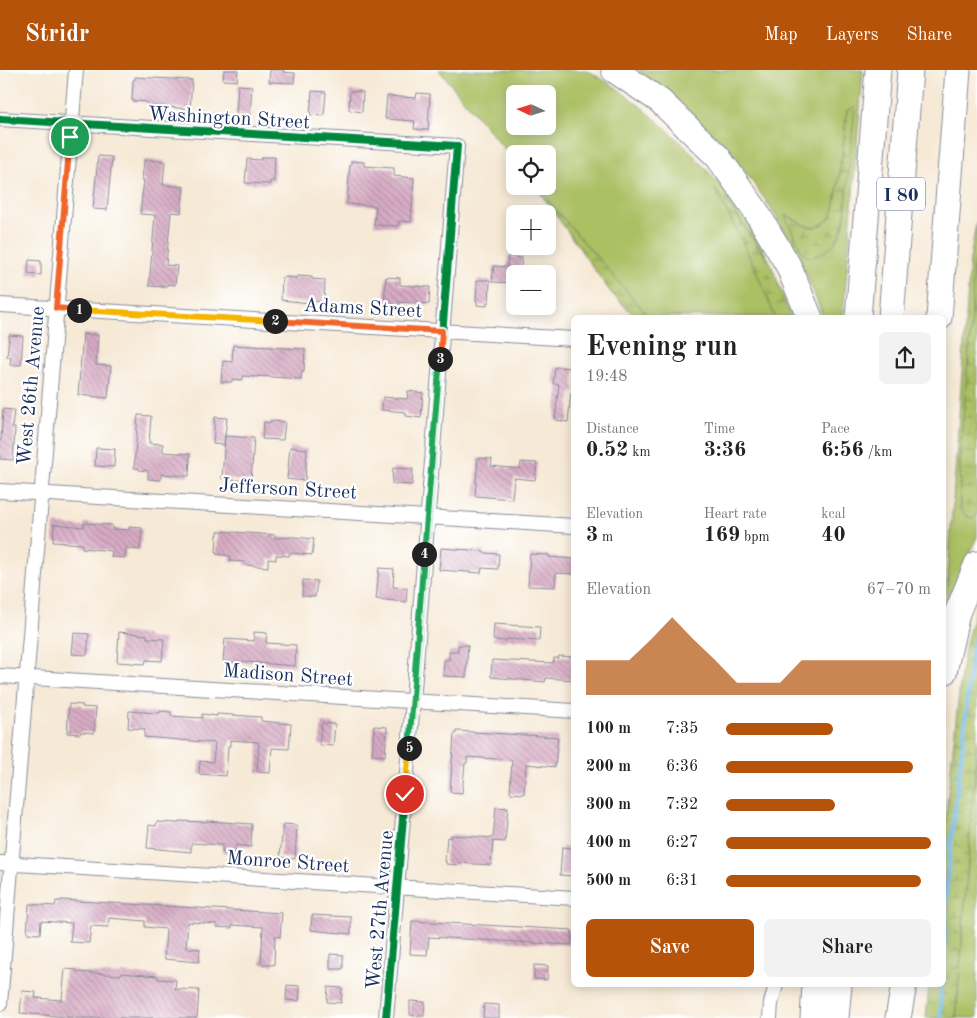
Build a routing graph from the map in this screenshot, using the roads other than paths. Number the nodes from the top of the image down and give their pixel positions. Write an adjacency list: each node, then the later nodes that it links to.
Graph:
1 (76, 70): 7 (street, West 26th Avenue)
2 (614, 70): 11 (highway)
3 (878, 70): 12 (highway)
4 (910, 70): 13 (highway, I 80)
5 (958, 70): 14 (highway, I 80)
6 (0, 119): 7 (street, Washington Street)
7 (72, 124): 8 (street, Washington Street); 10 (street, West 26th Avenue)
8 (457, 146): 15 (street, West 27th Avenue)
9 (0, 305): 10 (street, Adams Street)
10 (56, 308): 15 (street, Adams Street); 18 (street, West 26th Avenue)
11 (809, 315)
12 (858, 315)
13 (891, 315)
14 (939, 315)
15 (442, 331): 16 (street, Adams Street); 19 (street, West 27th Avenue)
16 (571, 339)
17 (0, 491): 18 (street, Jefferson Street)
18 (41, 494): 19 (street, Jefferson Street); 24 (street, West 26th Avenue)
19 (427, 516): 20 (street, Jefferson Street); 25 (street, West 27th Avenue)
20 (571, 526)
21 (977, 564): 22 (highway)
22 (946, 663)
23 (0, 676): 24 (street, Madison Street)
24 (27, 678): 25 (street, Madison Street); 27 (street, West 26th Avenue)
25 (412, 702): 26 (street, Madison Street); 28 (street, West 27th Avenue)
26 (571, 711)
27 (6, 863): 28 (street, Monroe Street); 35 (street, West 26th Avenue)
28 (396, 888): 29 (street, Monroe Street); 36 (street, West 27th Avenue)
29 (571, 898)
30 (775, 987): 37 (street)
31 (815, 987): 38 (highway)
32 (839, 987): 39 (highway)
33 (888, 987): 40 (highway)
34 (904, 987): 41 (highway)
35 (0, 1004)
36 (386, 1018)
37 (770, 1018)
38 (813, 1018)
39 (836, 1018)
40 (885, 1018)
41 (898, 1018)

